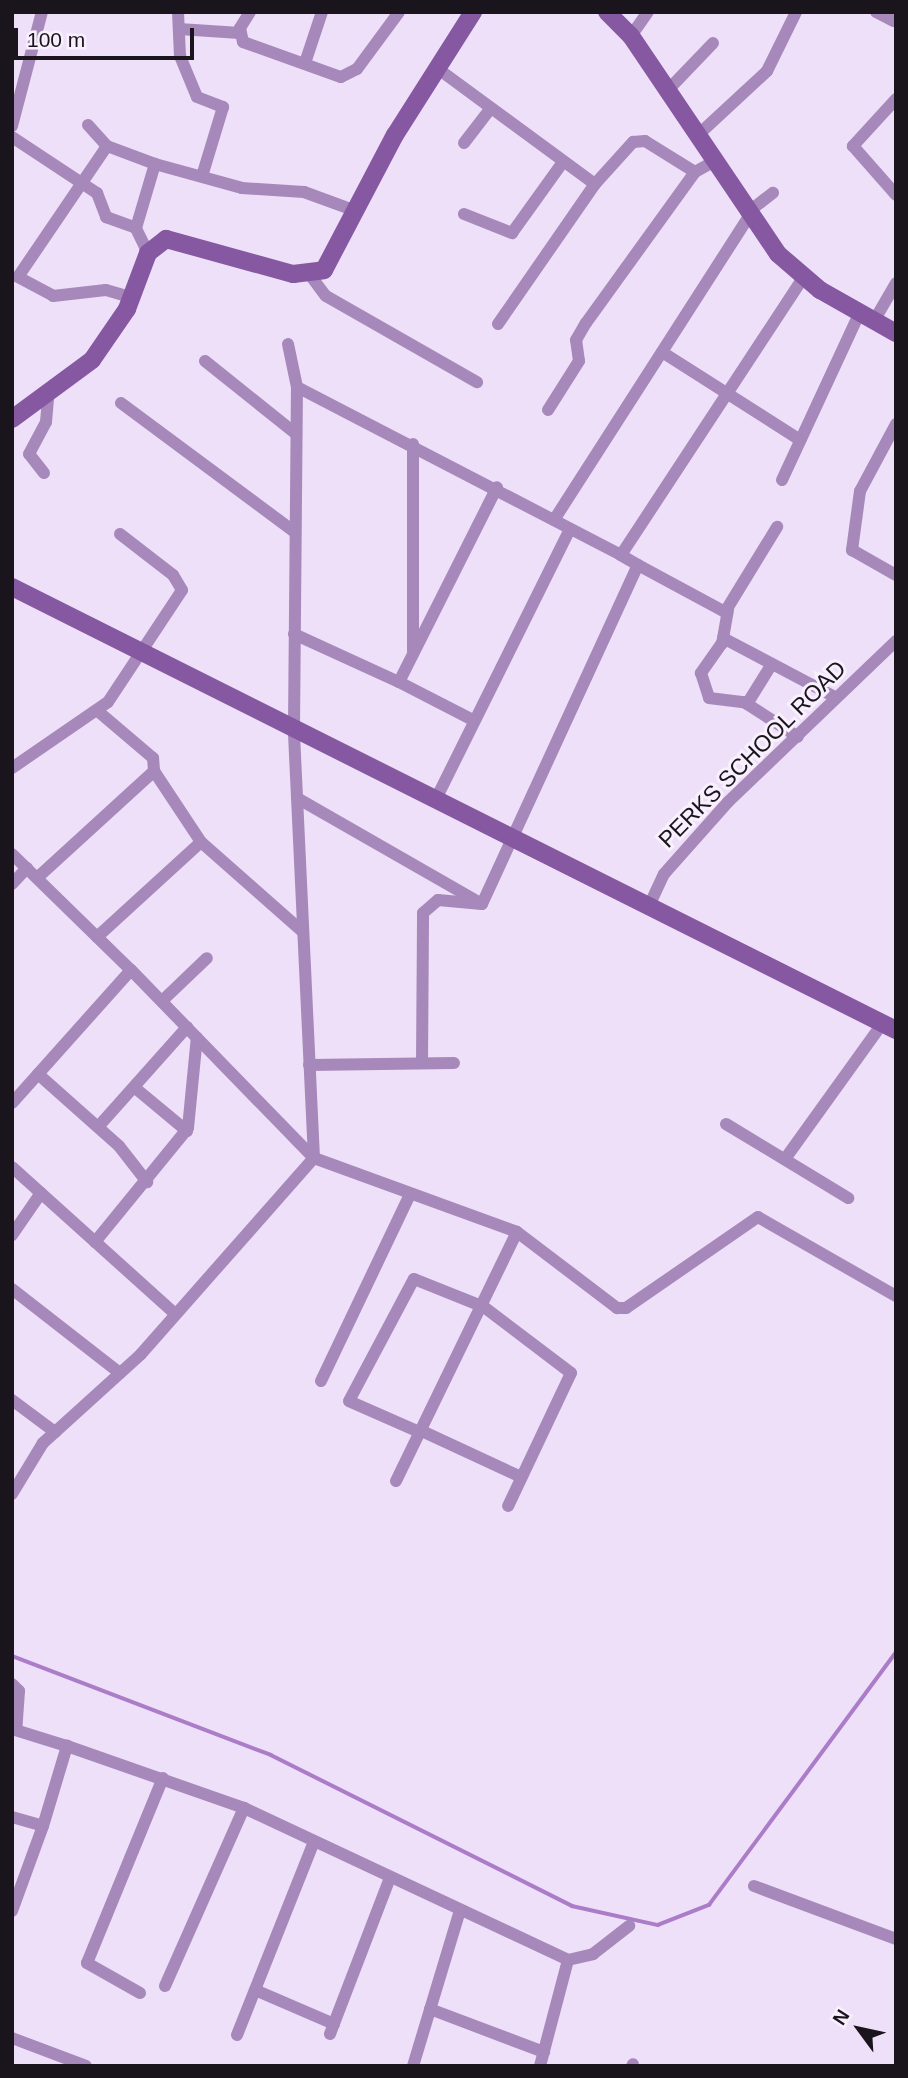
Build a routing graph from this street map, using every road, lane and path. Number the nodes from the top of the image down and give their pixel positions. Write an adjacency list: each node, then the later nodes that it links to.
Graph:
1 (42, 12): 22 (street)
2 (178, 12): 12 (street)
3 (250, 12): 13 (street)
4 (322, 12): 16 (street)
5 (399, 12): 16 (street)
6 (473, 12): 17 (street)
7 (607, 12): 14 (street)
8 (648, 12): 14 (street)
9 (796, 12): 23 (street)
10 (876, 12): 11 (street)
11 (894, 21)
12 (179, 29): 13 (street); 31 (street)
13 (240, 33): 16 (street)
14 (631, 36): 18 (street)
15 (713, 43): 18 (street)
16 (305, 63)
17 (441, 71): 20 (street); 36 (street)
18 (668, 90): 23 (street)
19 (896, 99): 35 (street)
20 (491, 108): 25 (street); 27 (street)
21 (88, 125): 26 (street)
22 (12, 126)
23 (698, 135): 28 (street)
24 (12, 137): 32 (street)
25 (464, 143)
26 (107, 146): 29 (street); 32 (street)
27 (563, 162): 33 (street); 37 (street)
28 (713, 162): 30 (street); 38 (street)
29 (155, 164): 31 (street); 39 (street)
30 (695, 172): 33 (street); 56 (street)
31 (202, 176): 36 (street)
32 (81, 182): 39 (street); 44 (street)
33 (595, 184): 46 (street)
34 (773, 193): 38 (street)
35 (896, 195)
36 (356, 211): 41 (street)
37 (464, 214)
38 (748, 214): 42 (street); 49 (street)
39 (136, 228): 40 (street)
40 (148, 253): 41 (street); 44 (street)
41 (310, 275): 51 (street)
42 (803, 278): 45 (street); 53 (street)
43 (896, 283): 45 (street)
44 (131, 297): 54 (street)
45 (867, 318): 47 (street); 60 (street)
46 (498, 324)
47 (896, 333)
48 (288, 344): 52 (street)
49 (662, 352): 53 (street); 65 (street)
50 (205, 361): 59 (street)
51 (477, 382)
52 (297, 387): 59 (street); 61 (street)
53 (725, 394): 60 (street); 70 (street)
54 (48, 398): 57 (street); 62 (street)
55 (121, 403): 68 (street)
56 (548, 410)
57 (12, 419)
58 (896, 424): 72 (street)
59 (296, 434): 68 (street)
60 (800, 440): 63 (street)
61 (413, 444): 64 (street); 79 (street)
62 (44, 473)
63 (782, 480)
64 (497, 486): 65 (street); 79 (street)
65 (554, 520): 67 (street)
66 (777, 527): 74 (street)
67 (570, 529): 70 (street); 85 (street)
68 (295, 532): 75 (street)
69 (120, 534): 78 (street)
70 (621, 555): 71 (street)
71 (638, 565): 74 (street); 93 (street)
72 (896, 575)
73 (12, 587): 78 (street)
74 (728, 610): 76 (street)
75 (294, 634): 81 (street); 86 (street)
76 (723, 638): 80 (street); 83 (street)
77 (896, 641): 82 (street, PERKS SCHOOL ROAD)
78 (141, 651): 84 (street); 86 (street)
79 (413, 655): 81 (street)
80 (770, 667): 82 (street); 83 (street)
81 (399, 682): 85 (street)
82 (835, 697): 87 (street, PERKS SCHOOL ROAD)
83 (747, 704): 87 (street)
84 (99, 712): 89 (street); 90 (street)
85 (475, 721): 92 (street)
86 (294, 727): 91 (street); 92 (street)
87 (798, 737): 100 (street, PERKS SCHOOL ROAD)
88 (12, 751): 89 (street)
89 (17, 764)
90 (154, 771): 94 (street); 97 (street)
91 (297, 798): 99 (street); 101 (street)
92 (436, 799): 93 (street)
93 (516, 839): 99 (street); 100 (street)
94 (201, 842): 101 (street); 102 (street)
95 (12, 853): 96 (street)
96 (27, 868): 97 (street); 98 (street)
97 (37, 878): 102 (street)
98 (12, 884)
99 (482, 904): 108 (street)
100 (649, 906): 106 (street)
101 (303, 932): 110 (street)
102 (97, 937): 104 (street)
103 (207, 958): 105 (street)
104 (131, 970): 105 (street); 111 (street)
105 (162, 1001): 107 (street)
106 (889, 1027): 118 (street)
107 (192, 1032): 112 (street); 116 (street); 117 (street)
108 (422, 1063): 109 (street); 110 (street)
109 (454, 1063)
110 (309, 1065): 117 (street)
111 (37, 1074): 113 (street); 115 (street)
112 (134, 1087): 115 (street); 116 (street)
113 (12, 1103)
114 (726, 1124): 118 (street)
115 (98, 1127): 120 (street)
116 (187, 1131): 120 (street)
117 (314, 1158): 122 (street); 130 (street)
118 (785, 1159): 123 (street)
119 (12, 1167): 121 (street)
120 (147, 1182): 126 (street)
121 (41, 1193): 125 (street); 126 (street)
122 (410, 1194): 124 (street); 132 (street)
123 (848, 1198)
124 (517, 1232): 128 (street); 129 (street)
125 (12, 1234)
126 (95, 1242): 130 (street)
127 (12, 1289): 131 (street)
128 (896, 1296)
129 (484, 1307): 134 (street); 134 (street); 136 (street)
130 (174, 1313): 131 (street)
131 (120, 1373): 135 (street)
132 (321, 1381)
133 (12, 1400): 135 (street)
134 (420, 1431): 136 (street); 137 (street)
135 (55, 1432): 138 (street)
136 (521, 1477): 139 (street)
137 (396, 1481)
138 (12, 1494)
139 (508, 1506)
140 (12, 1684): 141 (street)
141 (14, 1729): 142 (street)
142 (68, 1746): 143 (street); 146 (street)
143 (163, 1778): 144 (street); 157 (street)
144 (244, 1808): 147 (street); 155 (street)
145 (12, 1817): 146 (street)
146 (43, 1826): 151 (street)
147 (313, 1844): 148 (street); 156 (street)
148 (390, 1878): 150 (street); 156 (street)
149 (754, 1886): 153 (street)
150 (460, 1910): 154 (street); 158 (street)
151 (12, 1911)
152 (629, 1926): 154 (street)
153 (896, 1939)
154 (568, 1960): 161 (street)
155 (165, 1986)
156 (255, 1990): 159 (street)
157 (140, 1993)
158 (430, 2009): 161 (street); 163 (street)
159 (237, 2035)
160 (12, 2038): 162 (street)
161 (544, 2052): 164 (street)
162 (86, 2066)
163 (413, 2066)
164 (540, 2066)

